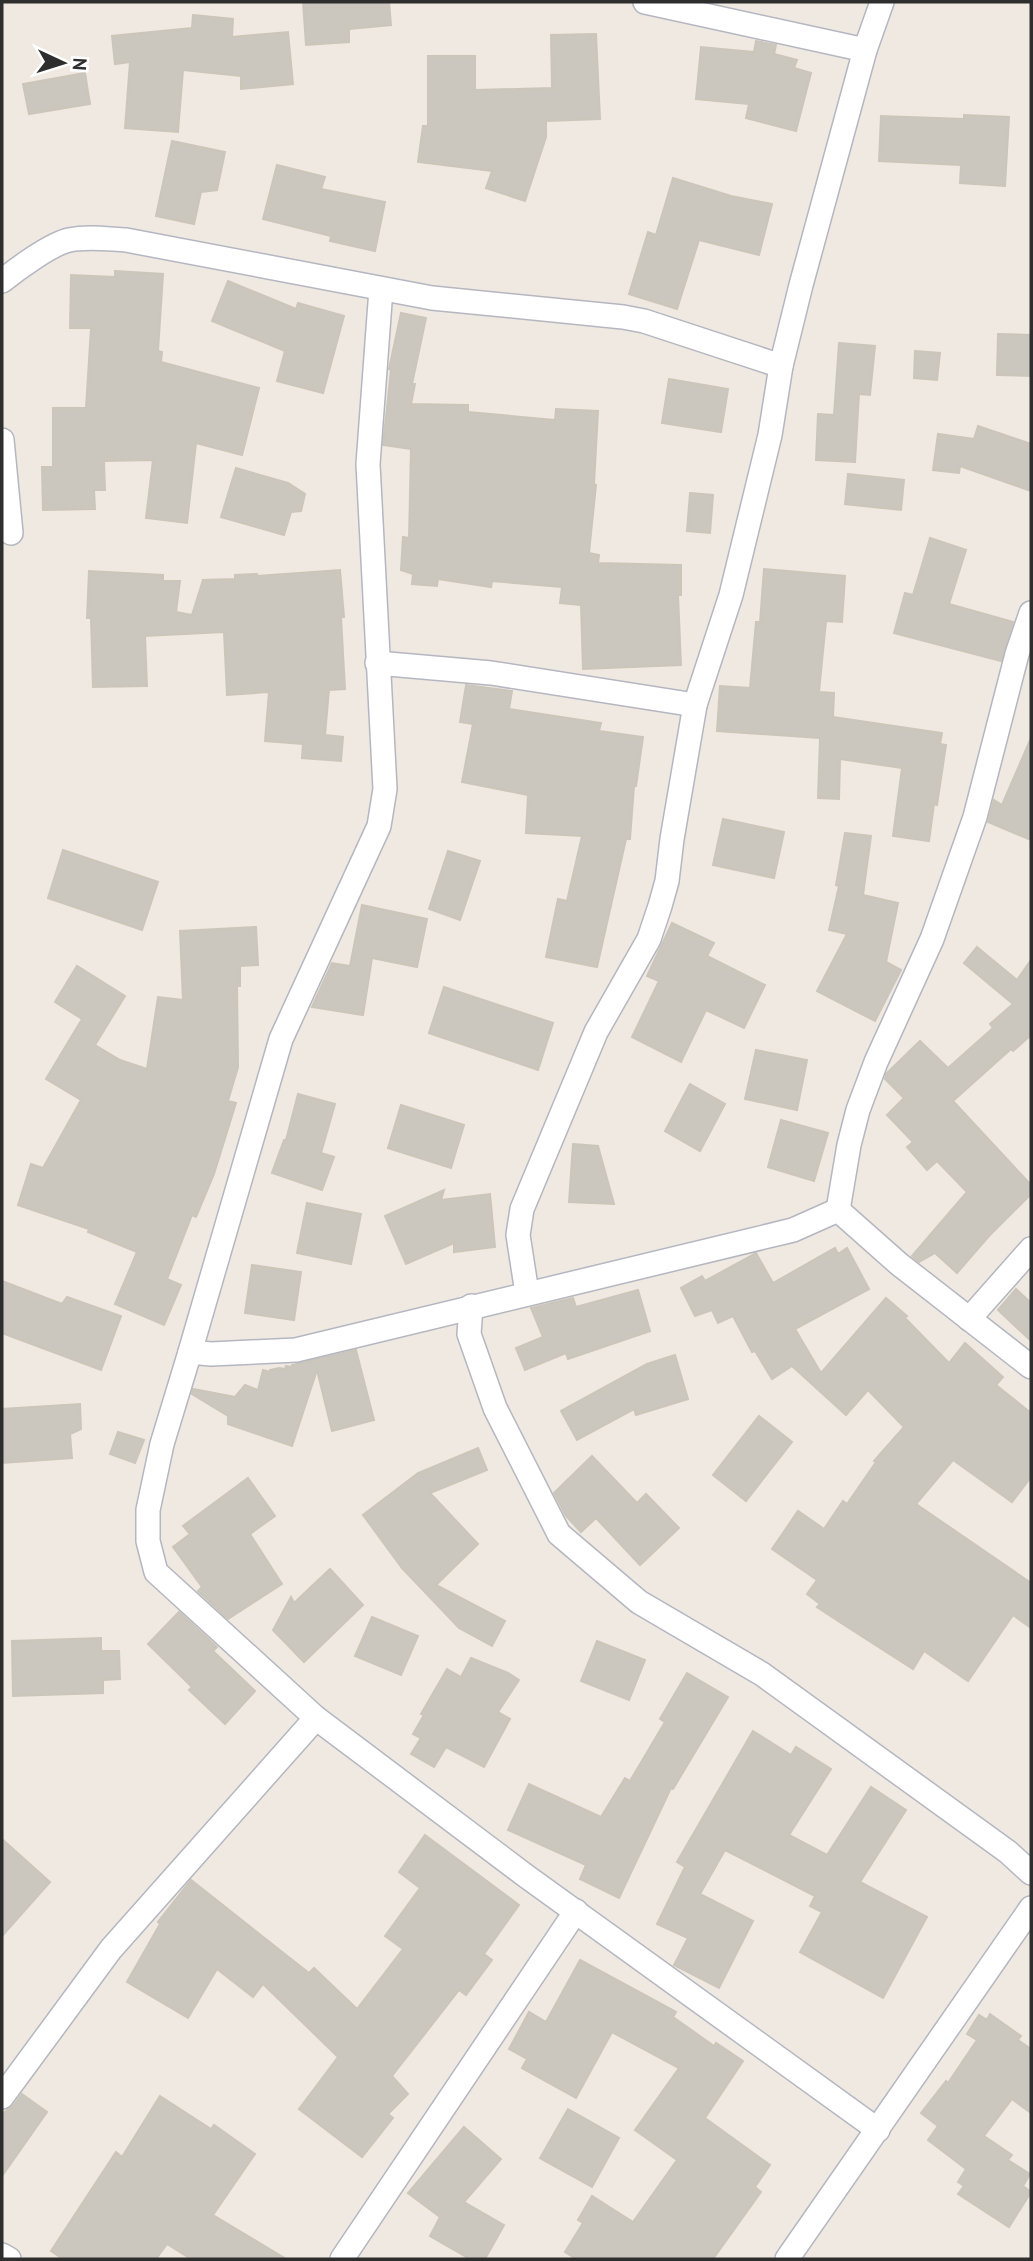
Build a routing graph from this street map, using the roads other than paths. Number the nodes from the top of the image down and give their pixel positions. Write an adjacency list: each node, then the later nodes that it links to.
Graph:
1 (645, 2): 3 (street)
2 (882, 2): 3 (street)
3 (865, 50): 6 (street)
4 (2, 281): 5 (street)
5 (381, 289): 6 (street); 10 (street)
6 (781, 366): 11 (street)
7 (2, 440): 8 (street)
8 (11, 533)
9 (1031, 612): 12 (street)
10 (377, 663): 11 (street); 19 (street)
11 (695, 705): 14 (street)
12 (838, 1210): 14 (street); 17 (street)
13 (1031, 1249): 17 (street)
14 (527, 1293): 15 (street)
15 (471, 1306): 16 (street); 18 (street)
16 (446, 1312): 18 (street); 19 (street)
17 (969, 1319): 20 (street)
18 (469, 1334): 22 (street)
19 (190, 1352): 21 (street)
20 (1031, 1367)
21 (316, 1718): 24 (street); 25 (street)
22 (1031, 1873)
23 (1031, 1908): 26 (street)
24 (576, 1912): 26 (street); 29 (street)
25 (2, 2097)
26 (877, 2130): 30 (street)
27 (2, 2255): 28 (street)
28 (9, 2259)
29 (342, 2259)
30 (787, 2259)

